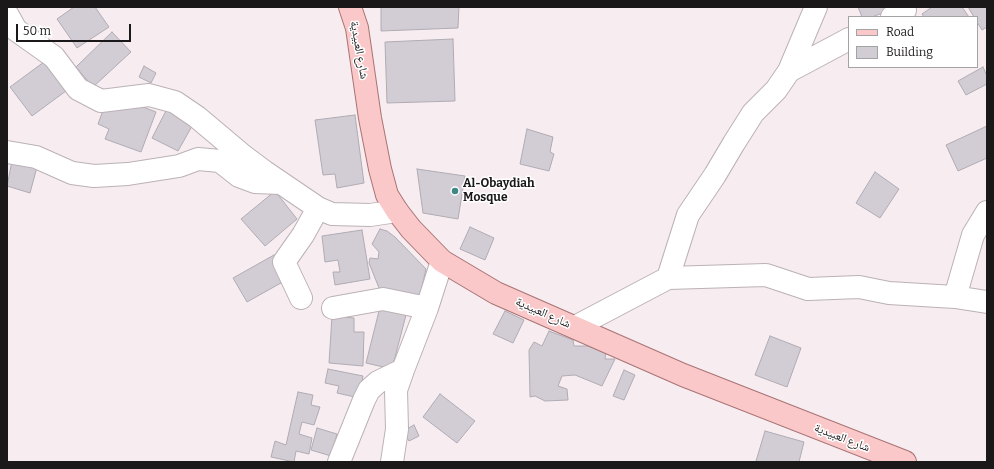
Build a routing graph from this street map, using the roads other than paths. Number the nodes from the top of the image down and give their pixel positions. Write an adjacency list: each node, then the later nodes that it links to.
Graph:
1 (350, 7): 9 (main road, شارع العبيدية)
2 (816, 7): 5 (street)
3 (7, 14): 7 (street)
4 (848, 40): 5 (street)
5 (789, 71): 12 (street)
6 (7, 152): 7 (street)
7 (281, 183): 8 (street)
8 (318, 208): 9 (street); 14 (street)
9 (397, 211): 11 (main road, شارع العبيدية)
10 (987, 212): 13 (street)
11 (442, 261): 17 (street); 18 (main road, شارع العبيدية)
12 (668, 278): 13 (street); 18 (street)
13 (955, 297): 15 (street)
14 (301, 298)
15 (987, 302)
16 (333, 308): 17 (street)
17 (427, 308): 19 (street)
18 (575, 327): 22 (main road, شارع العبيدية)
19 (403, 370): 20 (street); 21 (street)
20 (339, 462)
21 (392, 462)
22 (905, 462)

